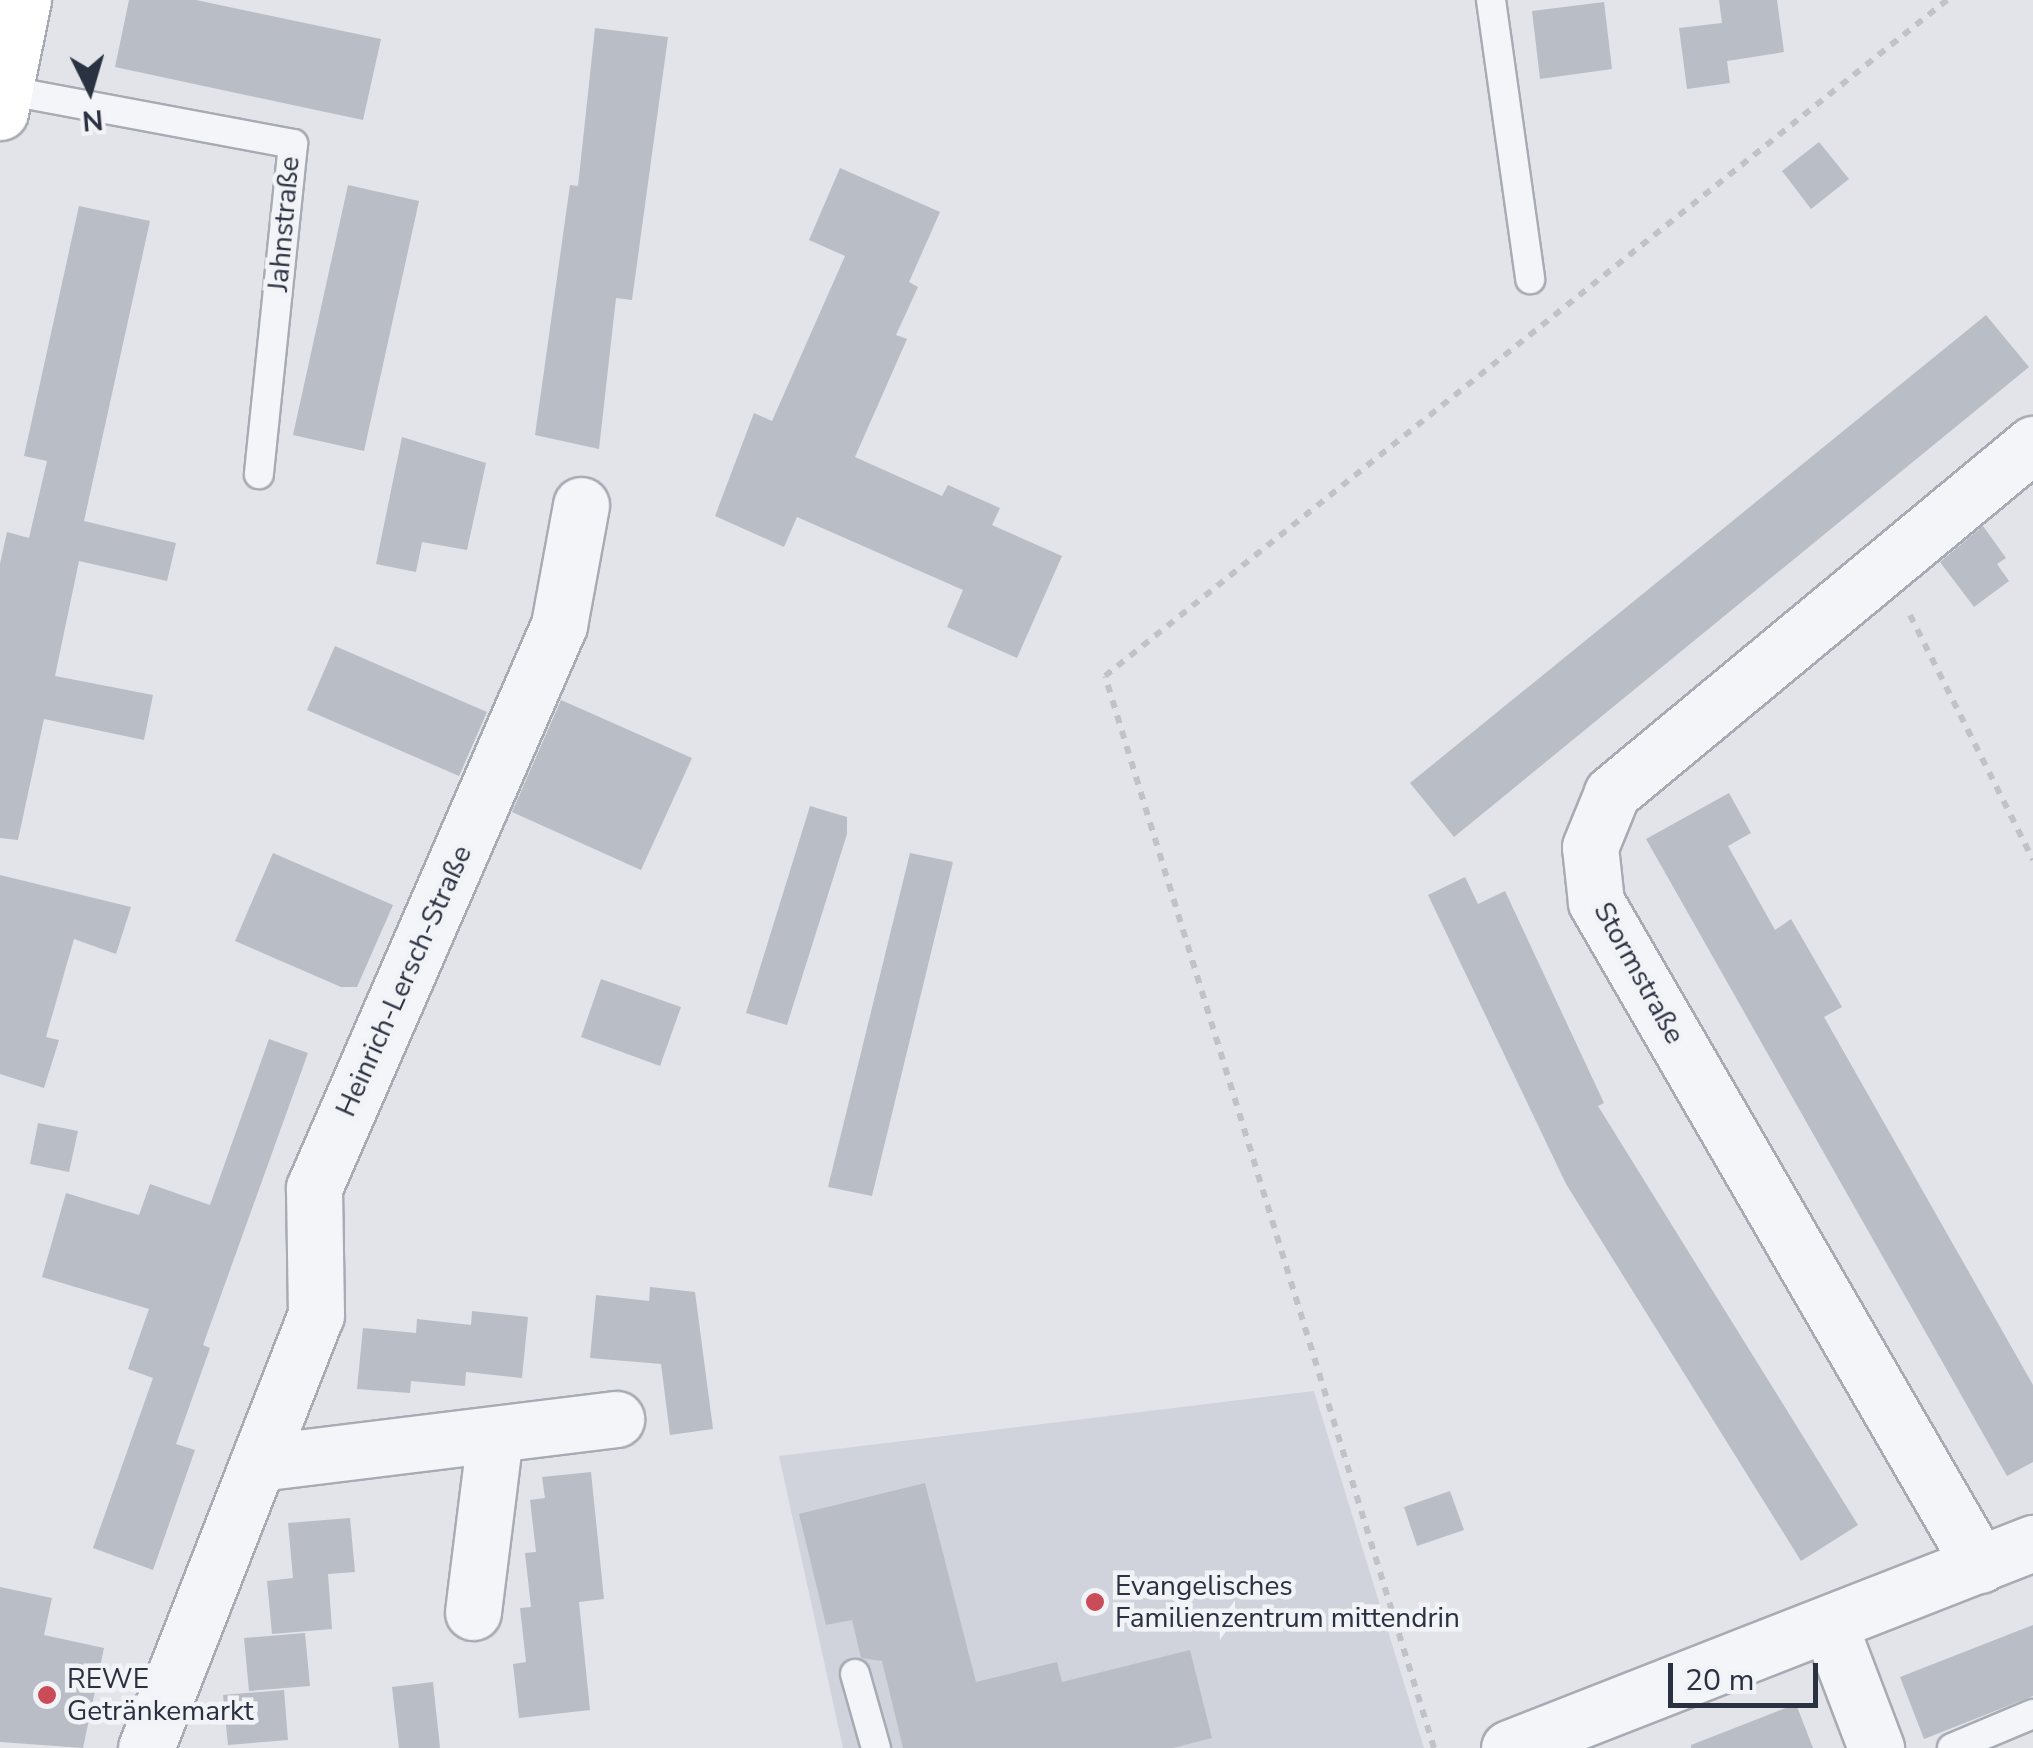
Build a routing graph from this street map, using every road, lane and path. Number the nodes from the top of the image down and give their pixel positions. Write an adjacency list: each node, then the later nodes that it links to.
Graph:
1 (23, 0): 4 (main road, Jahnstraße)
2 (1491, 0): 5 (lane)
3 (1947, 0): 22 (path)
4 (2, 101): 7 (lane, Jahnstraße)
5 (1530, 279)
6 (2033, 444): 9 (street, Stormstraße)
7 (260, 474)
8 (581, 504): 13 (street, Heinrich-Lersch-Straße)
9 (1886, 566): 10 (path); 15 (street, Stormstraße)
10 (2033, 860)
11 (616, 1419): 12 (street)
12 (495, 1436): 13 (street); 16 (street)
13 (258, 1462): 20 (street, Heinrich-Lersch-Straße)
14 (2033, 1543): 15 (street)
15 (1980, 1564): 17 (street)
16 (473, 1612)
17 (1828, 1624): 23 (street); 24 (street)
18 (855, 1674): 21 (lane)
19 (2033, 1714): 25 (lane)
20 (146, 1748)
21 (876, 1748)
22 (1434, 1748)
23 (1509, 1748)
24 (1876, 1748)
25 (1952, 1748)

